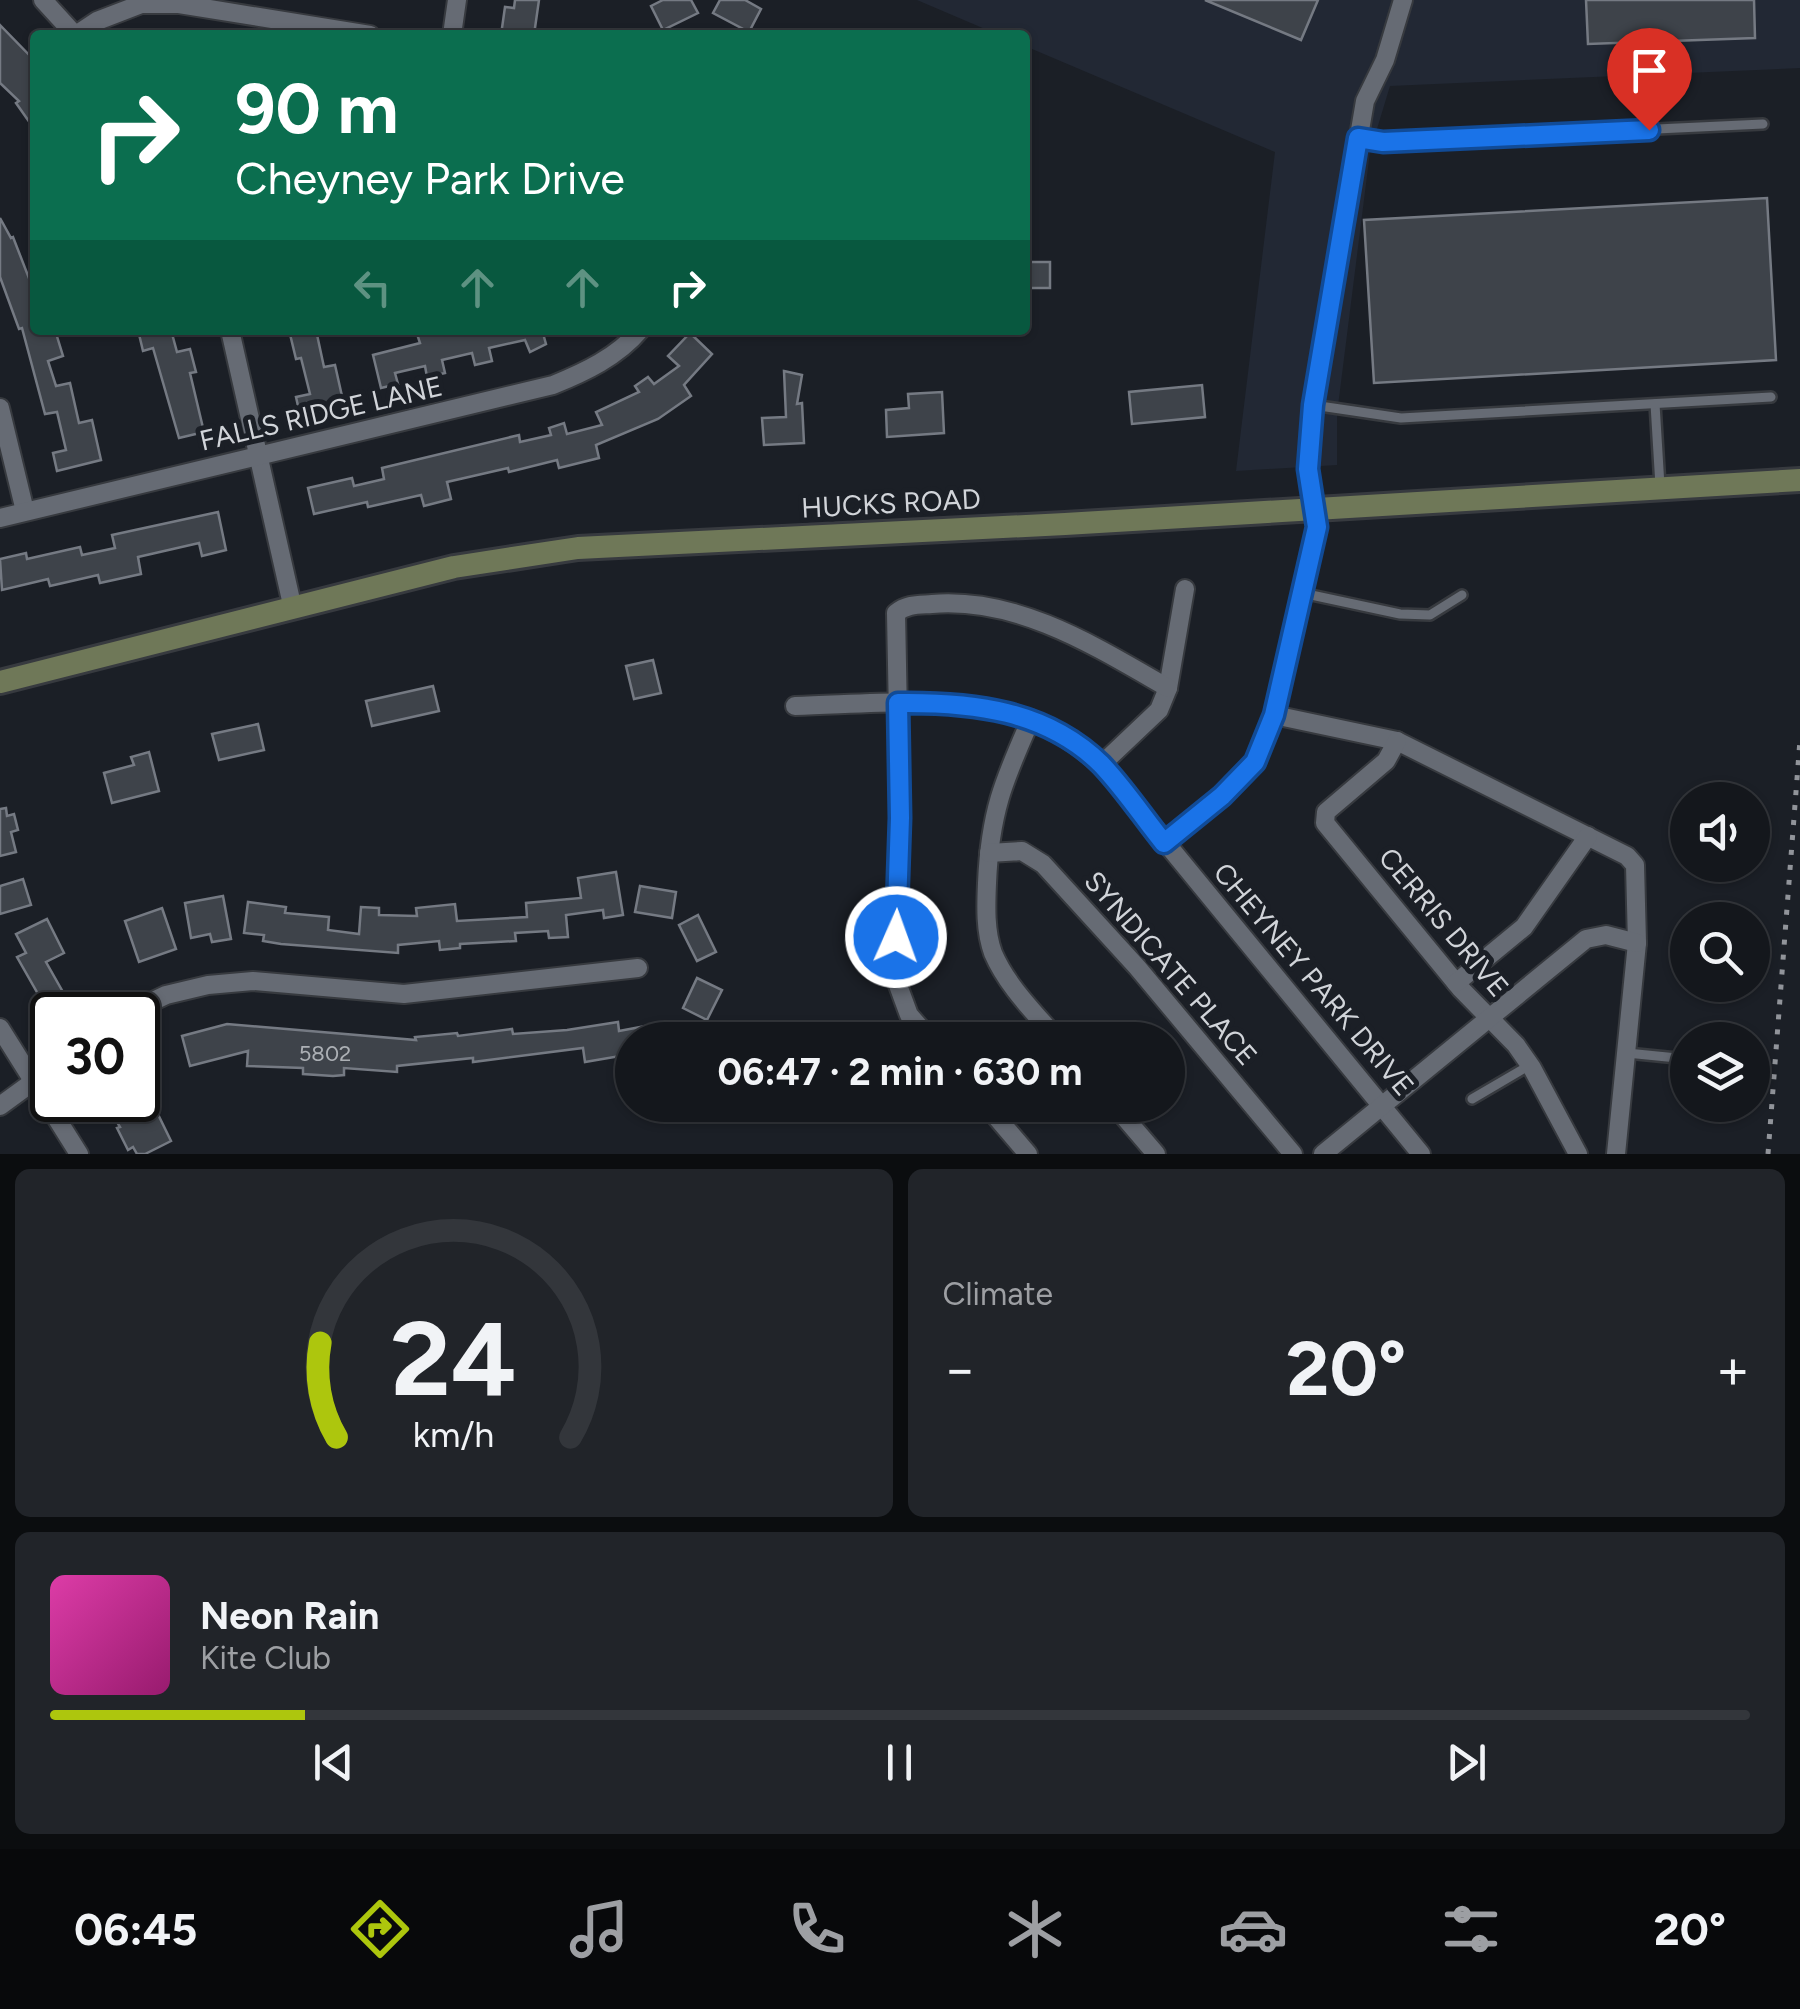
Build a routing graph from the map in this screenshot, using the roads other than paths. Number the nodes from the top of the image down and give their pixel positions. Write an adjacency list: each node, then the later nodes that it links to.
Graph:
1 (43, 0): 4 (street)
2 (457, 0): 7 (street)
3 (1404, 0): 9 (street)
4 (71, 30)
5 (84, 30): 6 (street)
6 (339, 30)
7 (453, 30)
8 (1763, 124): 9 (lane)
9 (1358, 138): 14 (street)
10 (231, 335): 16 (street)
11 (635, 335): 16 (street, FALLS RIDGE LANE)
12 (1771, 397): 13 (lane)
13 (1655, 404): 14 (lane); 18 (lane)
14 (1313, 405): 19 (street)
15 (0, 408): 20 (street)
16 (259, 456): 20 (street, FALLS RIDGE LANE); 25 (street)
17 (1800, 480): 18 (main road, HUCKS ROAD)
18 (1660, 488): 19 (main road, HUCKS ROAD)
19 (1317, 509): 23 (street); 25 (main road, HUCKS ROAD)
20 (25, 511): 21 (street, FALLS RIDGE LANE)
21 (0, 518)
22 (1185, 589): 27 (street)
23 (1302, 593): 24 (lane); 30 (street)
24 (1462, 596)
25 (293, 609): 26 (main road, HUCKS ROAD)
26 (0, 682)
27 (1168, 688): 28 (street); 33 (street)
28 (898, 703): 29 (street, CHEYNEY PARK DRIVE); 31 (street, CHEYNEY PARK DRIVE); 42 (street)
29 (795, 706)
30 (1274, 715): 32 (street); 35 (street)
31 (1031, 719): 33 (street, CHEYNEY PARK DRIVE); 36 (street)
32 (1397, 741): 34 (street); 39 (street, CERRIS DRIVE)
33 (1101, 764): 35 (street, CHEYNEY PARK DRIVE)
34 (1588, 836): 37 (street); 39 (street)
35 (1164, 843): 51 (street, CHEYNEY PARK DRIVE)
36 (988, 854): 43 (street); 59 (street, SYNDICATE PLACE)
37 (1638, 944): 41 (street); 45 (street)
38 (638, 968): 40 (street)
39 (1456, 982): 41 (street, CERRIS DRIVE)
40 (160, 998)
41 (1490, 1018): 47 (street, CERRIS DRIVE); 51 (street)
42 (916, 1022)
43 (1043, 1022)
44 (0, 1028): 48 (street)
45 (1627, 1054): 46 (lane); 63 (street)
46 (1670, 1057)
47 (1530, 1065): 50 (lane); 62 (street, CERRIS DRIVE)
48 (30, 1076)
49 (30, 1085): 52 (street)
50 (1472, 1100)
51 (1382, 1105): 60 (street); 61 (street, CHEYNEY PARK DRIVE)
52 (0, 1106)
53 (59, 1122): 56 (street)
54 (1001, 1122): 57 (street)
55 (1129, 1122): 58 (street)
56 (79, 1154)
57 (1028, 1154)
58 (1156, 1154)
59 (1293, 1154)
60 (1323, 1154)
61 (1422, 1154)
62 (1578, 1154)
63 (1616, 1154)

